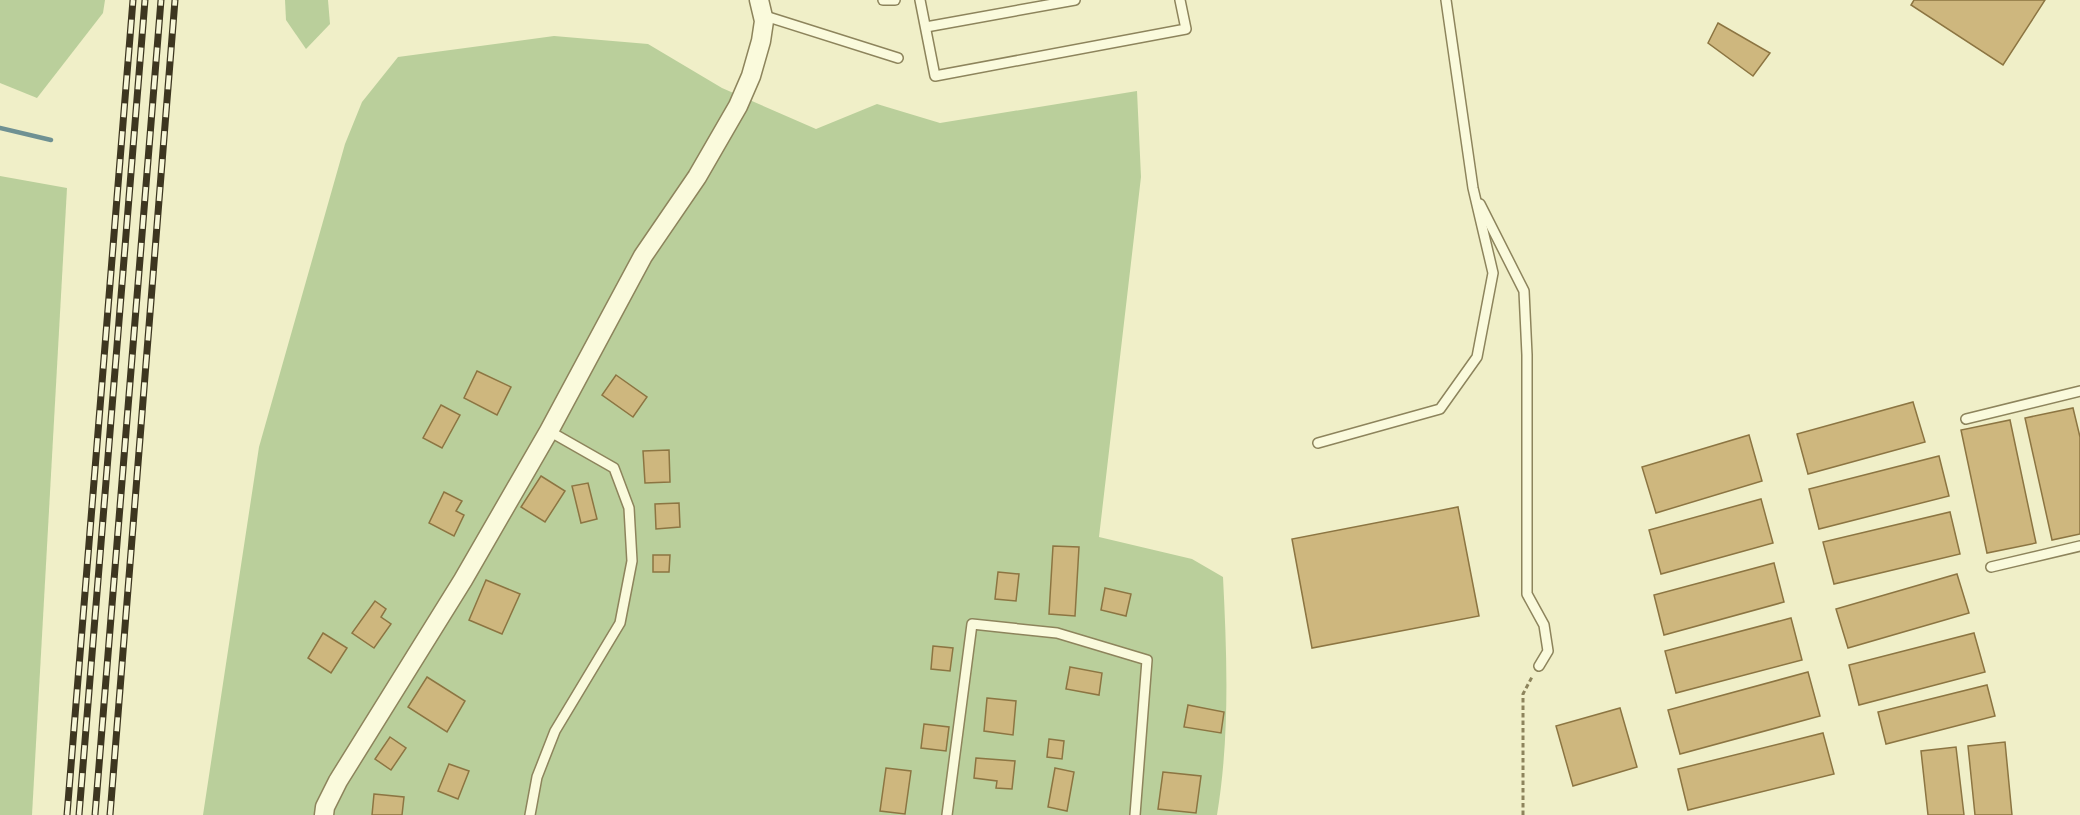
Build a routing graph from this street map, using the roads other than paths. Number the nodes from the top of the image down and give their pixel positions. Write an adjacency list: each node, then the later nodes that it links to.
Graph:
1 (884, 0): 2 (lane)
2 (895, 0)
3 (920, 0): 8 (lane)
4 (1075, 0): 8 (lane)
5 (1180, 0): 8 (lane)
6 (1446, 0): 10 (lane)
7 (761, 7): 9 (lane); 13 (street)
8 (926, 27)
9 (898, 58)
10 (1473, 188): 14 (lane); 17 (lane)
11 (2080, 391): 12 (lane)
12 (1966, 419)
13 (549, 431): 18 (street); 19 (lane)
14 (1318, 443)
15 (2080, 546): 16 (lane)
16 (1991, 567)
17 (1539, 666)
18 (324, 815)
19 (530, 815)
20 (947, 815): 21 (lane)
21 (1135, 815)

